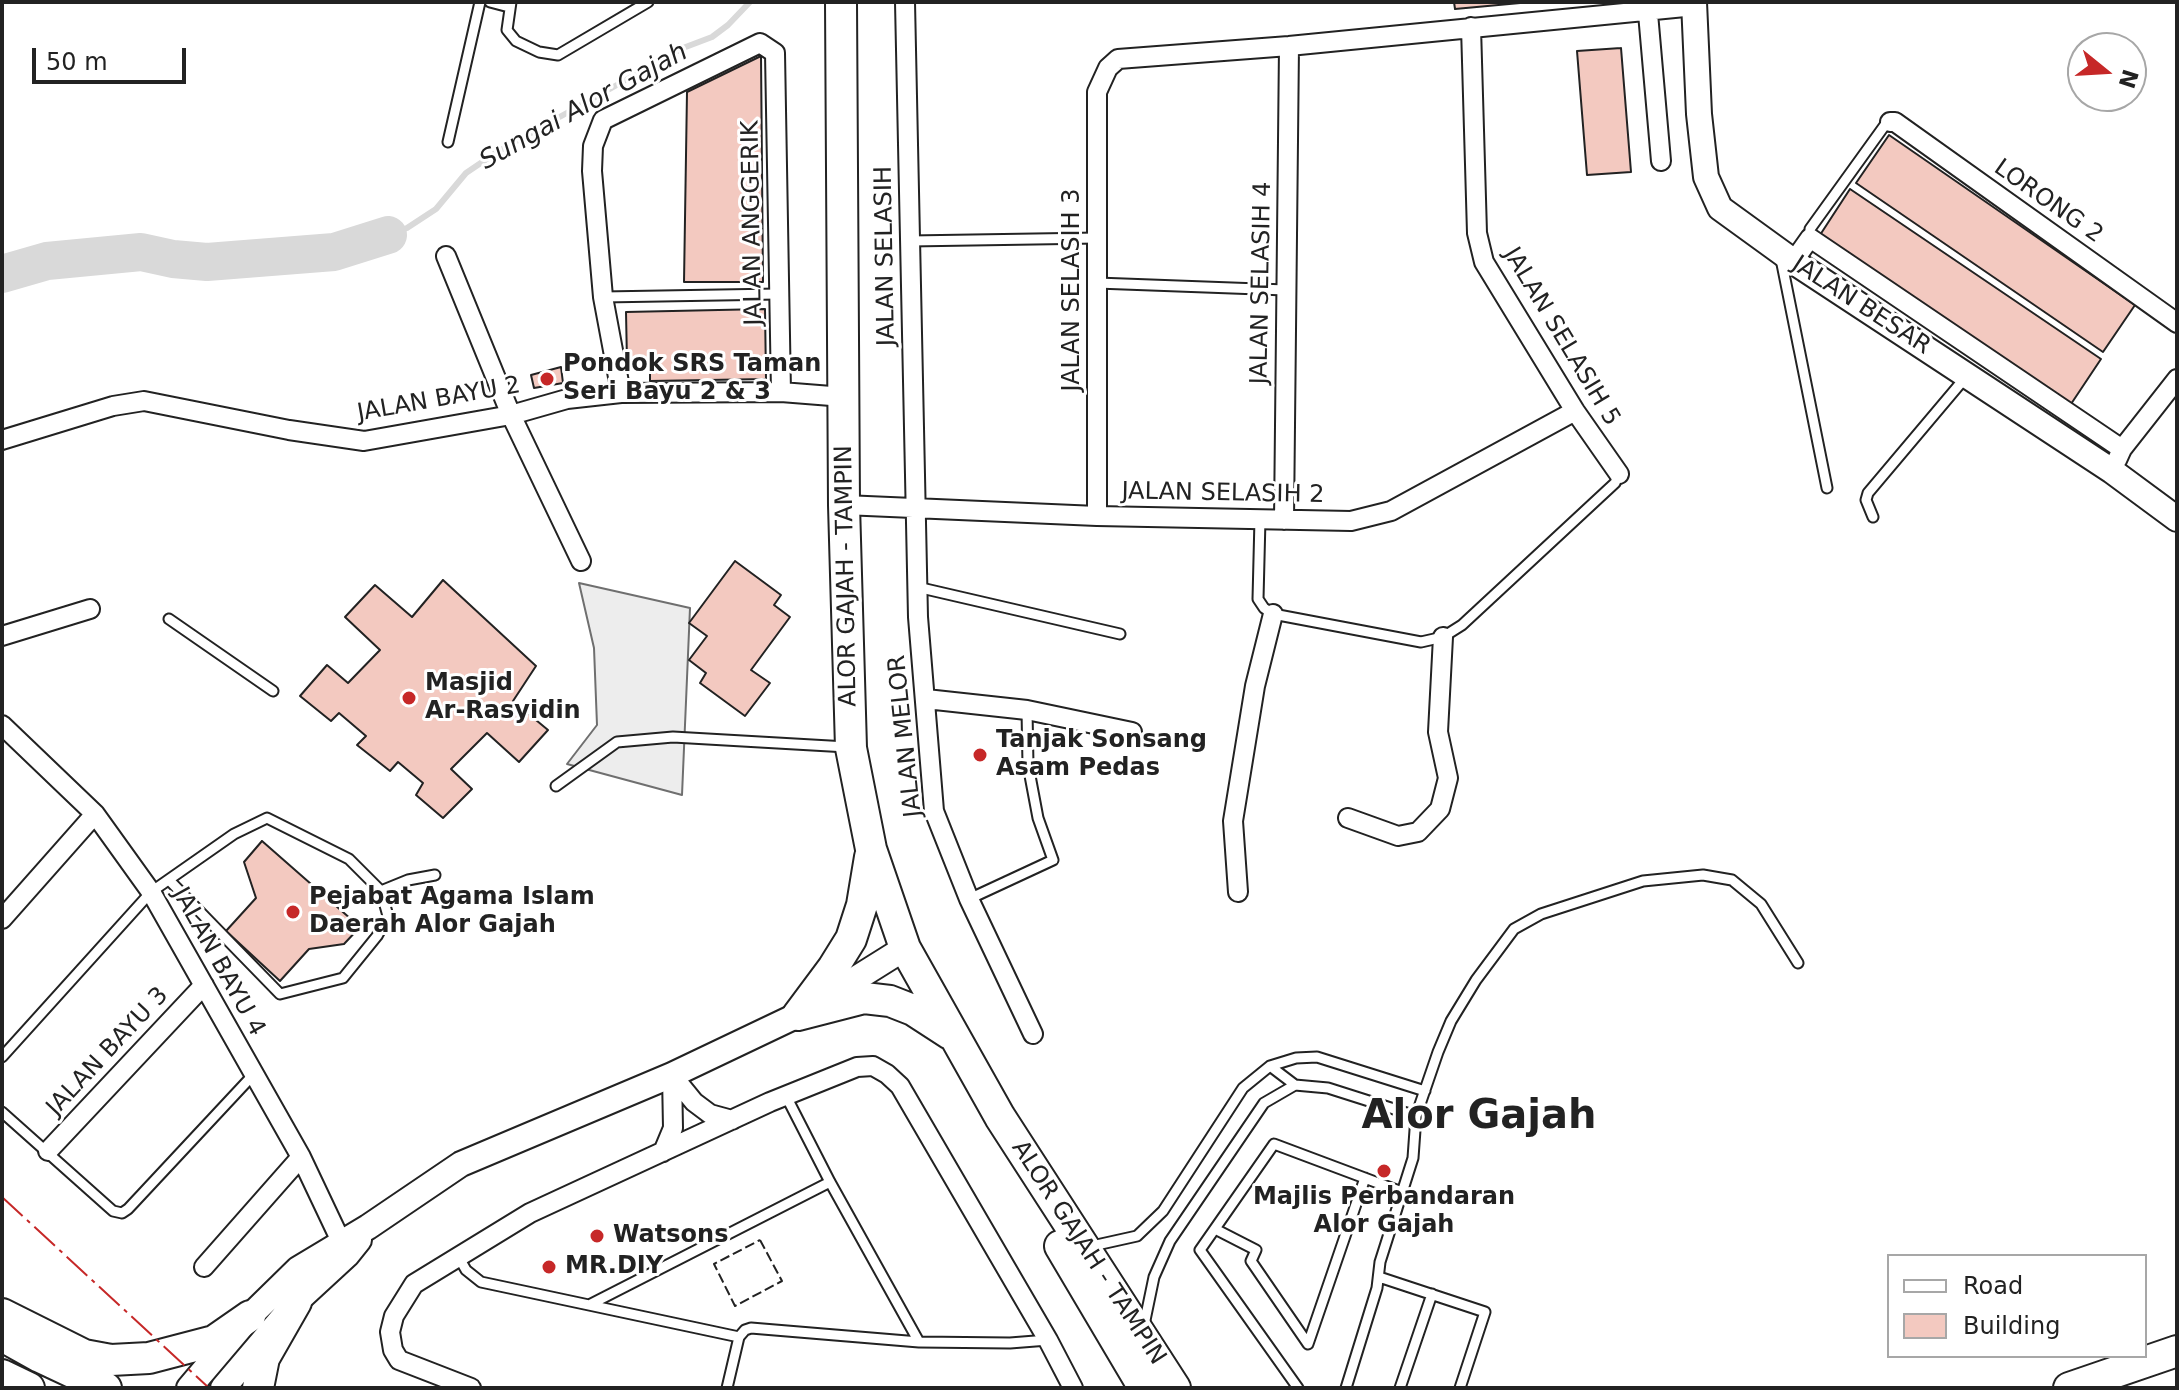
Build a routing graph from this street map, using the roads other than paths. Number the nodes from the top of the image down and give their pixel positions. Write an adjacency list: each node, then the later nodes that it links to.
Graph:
1 (480, 2): 12 (lane)
2 (490, 2): 6 (lane)
3 (648, 2): 6 (lane)
4 (841, 2): 28 (main road, ALOR GAJAH - TAMPIN)
5 (905, 2): 16 (street, JALAN SELASIH)
6 (510, 4)
7 (1694, 4): 8 (street); 18 (street, JALAN BESAR)
8 (1648, 6): 9 (street); 13 (street)
9 (1471, 27): 10 (street); 29 (street, JALAN SELASIH 5)
10 (1289, 46): 14 (street, JALAN SELASIH 3); 20 (street, JALAN SELASIH 4)
11 (1890, 122): 15 (lane); 23 (street, LORONG 2)
12 (448, 142)
13 (1661, 161)
14 (1097, 238): 16 (lane); 19 (street, JALAN SELASIH 3)
15 (1810, 238): 18 (street); 32 (street)
16 (910, 241): 36 (street, JALAN SELASIH)
17 (446, 256): 30 (street)
18 (1786, 257): 24 (street, JALAN BESAR); 34 (lane)
19 (1097, 283): 20 (lane); 37 (street, JALAN SELASIH 3)
20 (1286, 290): 41 (street, JALAN SELASIH 4)
21 (778, 294): 22 (lane); 22 (street, JALAN ANGGERIK); 26 (street, JALAN ANGGERIK)
22 (603, 297): 27 (street)
23 (2177, 323)
24 (1967, 376): 32 (street, JALAN BESAR); 38 (lane)
25 (2177, 379): 32 (street)
26 (781, 392): 27 (street, JALAN BAYU 2); 28 (street, JALAN BAYU 2)
27 (621, 393): 30 (street, JALAN BAYU 2)
28 (844, 397): 35 (main road, ALOR GAJAH - TAMPIN)
29 (1575, 411): 33 (street, JALAN SELASIH 5); 41 (street, JALAN SELASIH 2)
30 (511, 415): 31 (street, JALAN BAYU 2); 42 (street)
31 (2, 440)
32 (2117, 460): 40 (street, JALAN BESAR)
33 (1619, 474): 49 (lane)
34 (1827, 488)
35 (844, 505): 36 (street, JALAN SELASIH 2); 55 (main road, ALOR GAJAH - TAMPIN)
36 (916, 509): 37 (street, JALAN SELASIH 2); 43 (street, JALAN MELOR)
37 (1097, 516): 39 (street, JALAN SELASIH 2)
38 (1873, 517)
39 (1260, 519): 41 (street, JALAN SELASIH 2); 45 (lane)
40 (2177, 519)
41 (1284, 520)
42 (581, 561)
43 (917, 587): 47 (lane); 51 (street, JALAN MELOR)
44 (90, 609): 48 (street)
45 (1273, 614): 49 (lane); 64 (street)
46 (169, 619): 50 (lane)
47 (1120, 634)
48 (2, 636)
49 (1443, 637): 58 (street)
50 (273, 691)
51 (926, 699): 52 (street); 65 (street, JALAN MELOR)
52 (1027, 710): 54 (street); 65 (lane)
53 (2, 725): 57 (street, JALAN BAYU 4)
54 (1132, 732)
55 (851, 748): 56 (lane); 59 (main road, ALOR GAJAH - TAMPIN)
56 (556, 786)
57 (95, 814): 63 (street, JALAN BAYU 4); 66 (street)
58 (1348, 818)
59 (871, 849): 67 (main road, ALOR GAJAH - TAMPIN); 70 (main road)
60 (435, 875): 62 (lane)
61 (169, 880): 62 (lane); 62 (lane); 63 (lane)
62 (381, 891)
63 (151, 892): 69 (street, JALAN BAYU 4); 73 (lane)
64 (1238, 892)
65 (969, 899): 71 (street, JALAN MELOR)
66 (2, 919)
67 (905, 948): 70 (street); 72 (main road, ALOR GAJAH - TAMPIN)
68 (1798, 963): 78 (lane)
69 (204, 985): 75 (street, JALAN BAYU 4); 84 (street, JALAN BAYU 3)
70 (798, 1015): 72 (main road); 76 (street)
71 (1033, 1034)
72 (955, 1038): 82 (main road, ALOR GAJAH - TAMPIN)
73 (2, 1057)
74 (1270, 1066): 77 (lane); 78 (lane); 92 (lane)
75 (254, 1074): 84 (lane); 86 (street, JALAN BAYU 4)
76 (672, 1075): 83 (street); 85 (street); 91 (street)
77 (1295, 1085): 81 (lane); 103 (lane)
78 (1425, 1091): 81 (lane)
79 (786, 1095): 83 (street); 88 (lane); 104 (street)
80 (2, 1112): 84 (lane)
81 (1416, 1116): 89 (lane)
82 (1000, 1117): 92 (main road, ALOR GAJAH - TAMPIN); 114 (main road, ALOR GAJAH - TAMPIN)
83 (732, 1120): 85 (street)
84 (48, 1151)
85 (663, 1152): 93 (street)
86 (301, 1157): 91 (street, JALAN BAYU 4); 94 (street)
87 (1365, 1178): 89 (lane); 90 (lane); 90 (lane)
88 (830, 1182): 98 (lane); 105 (lane)
89 (1402, 1192): 95 (lane)
90 (1215, 1229): 116 (lane)
91 (344, 1248): 97 (street); 100 (street)
92 (1084, 1248): 103 (main road, ALOR GAJAH - TAMPIN)
93 (458, 1256): 98 (lane); 111 (street)
94 (204, 1267)
95 (1379, 1277): 96 (lane); 117 (lane)
96 (1432, 1294): 118 (lane); 119 (lane)
97 (296, 1302): 109 (street); 110 (main road)
98 (590, 1305): 102 (lane)
99 (2, 1314): 100 (main road)
100 (250, 1316): 108 (street)
101 (2, 1336): 107 (main road)
102 (739, 1337): 105 (lane); 112 (lane)
103 (1143, 1338): 115 (main road, ALOR GAJAH - TAMPIN)
104 (1048, 1340): 105 (lane); 113 (street)
105 (919, 1342)
106 (2177, 1351): 120 (main road)
107 (106, 1388)
108 (189, 1388)
109 (223, 1388)
110 (258, 1388)
111 (471, 1388)
112 (727, 1388)
113 (1073, 1388)
114 (1144, 1388)
115 (1175, 1388)
116 (1298, 1388)
117 (1346, 1388)
118 (1400, 1388)
119 (1460, 1388)
120 (2069, 1388)

